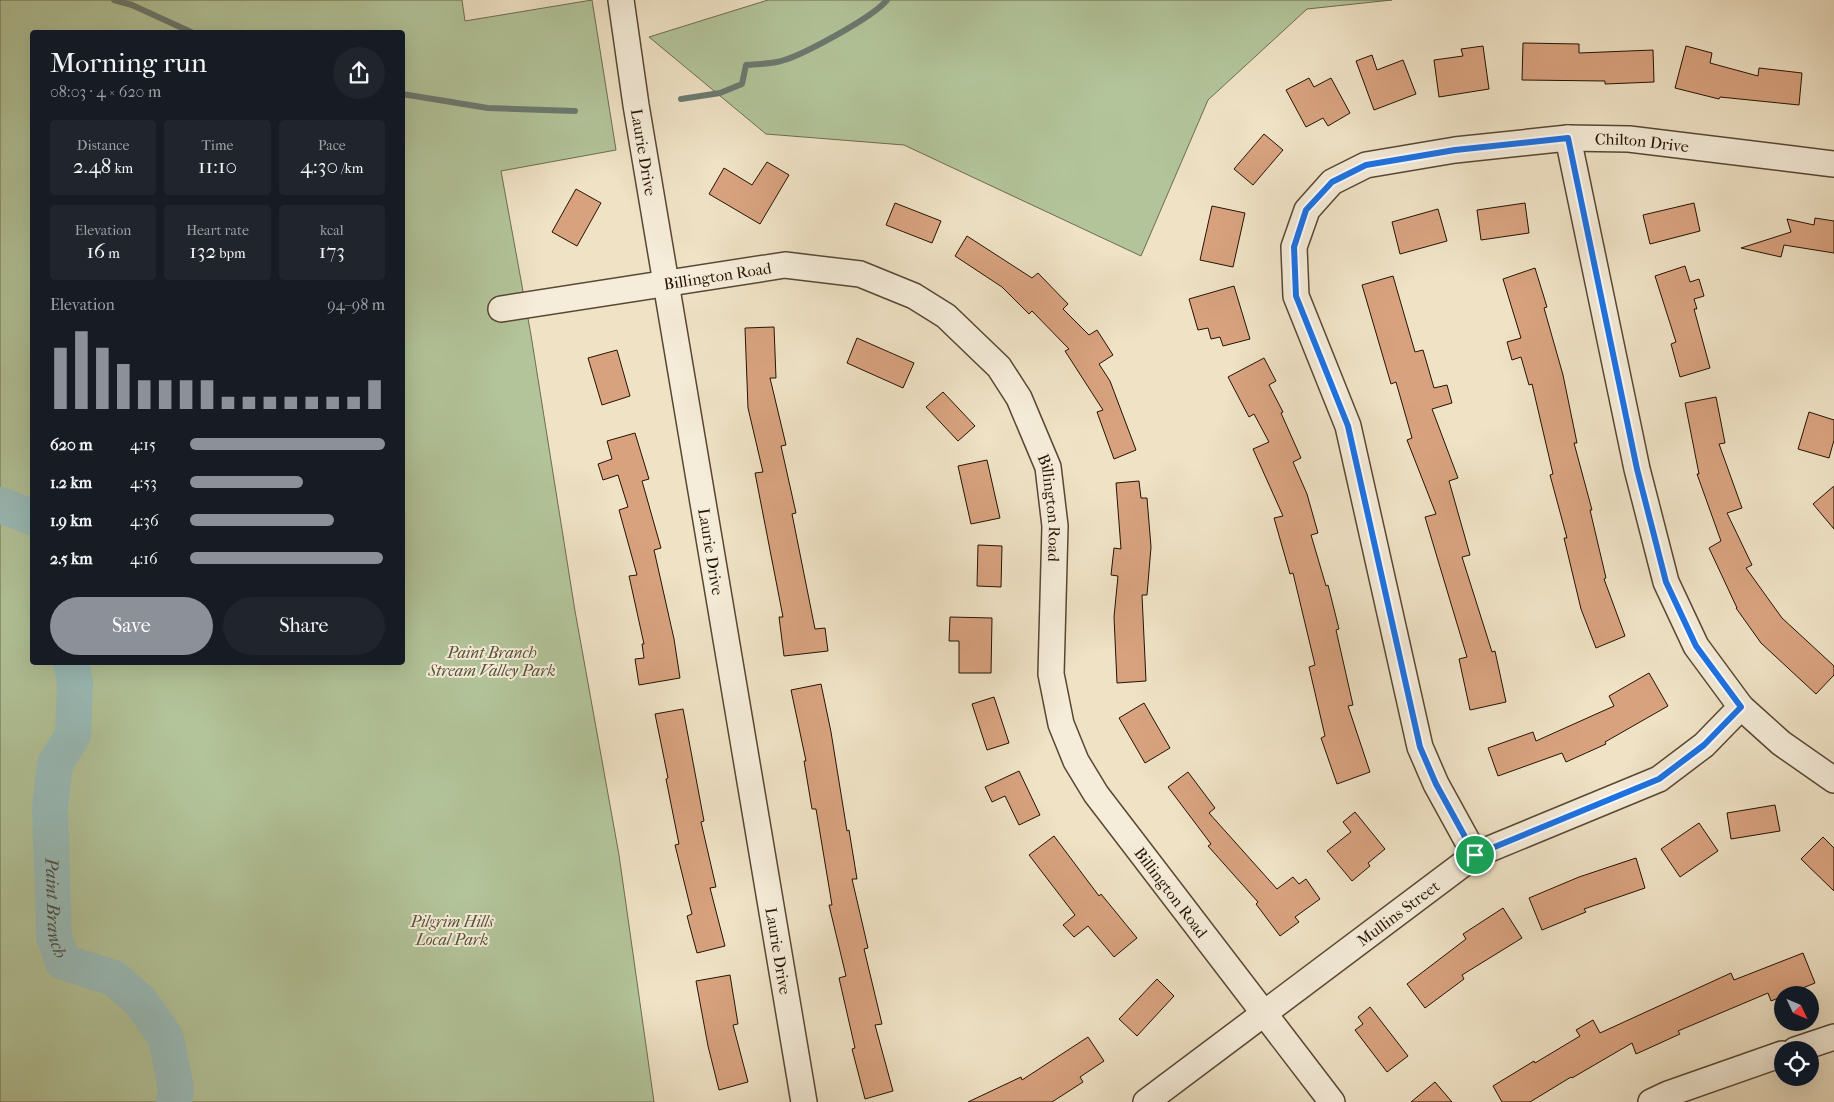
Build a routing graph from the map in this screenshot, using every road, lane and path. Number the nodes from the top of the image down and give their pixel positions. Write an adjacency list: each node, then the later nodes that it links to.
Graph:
1 (620, 0): 4 (street, Laurie Drive)
2 (1568, 138): 3 (street, Chilton Drive); 6 (street); 8 (street, Chilton Drive)
3 (1834, 164)
4 (666, 282): 5 (street, Billington Road); 9 (street, Billington Road); 13 (street, Laurie Drive)
5 (501, 309)
6 (1741, 707): 7 (street); 8 (street, Mullins Street)
7 (1834, 780)
8 (1475, 855): 9 (street, Mullins Street)
9 (1262, 1013): 14 (street, Mullins Street); 15 (street, Billington Road)
10 (1834, 1037): 11 (street)
11 (1819, 1042)
12 (1774, 1057): 16 (street)
13 (804, 1102)
14 (1146, 1102)
15 (1332, 1102)
16 (1651, 1102)

